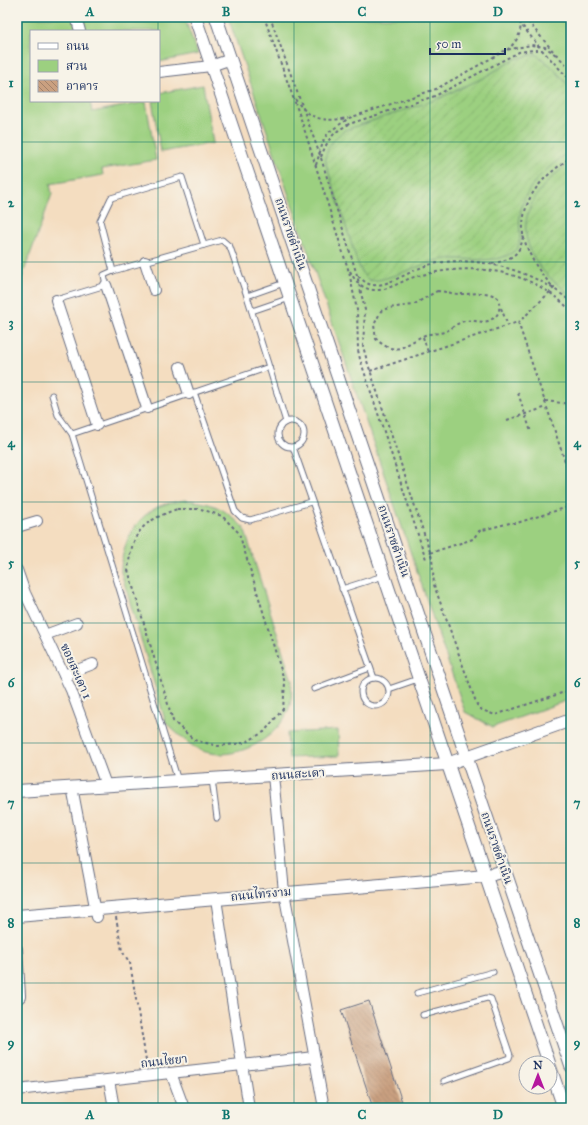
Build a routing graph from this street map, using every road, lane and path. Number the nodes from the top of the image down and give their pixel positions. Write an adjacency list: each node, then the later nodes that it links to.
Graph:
1 (76, 17): 9 (street)
2 (195, 17): 14 (street, ถนนราชดำเนิน)
3 (216, 17): 13 (street, ถนนราชดำเนิน)
4 (264, 17): 18 (path)
5 (270, 17): 21 (path)
6 (515, 17): 11 (path)
7 (520, 17): 10 (path)
8 (524, 17): 12 (path)
9 (80, 30)
10 (506, 50): 12 (path); 19 (path)
11 (542, 50): 17 (path); 21 (path)
12 (556, 55): 15 (path)
13 (230, 59): 14 (street); 83 (street, ถนนราชดำเนิน)
14 (211, 66): 16 (street); 30 (street, ถนนราชดำเนิน)
15 (571, 70)
16 (160, 72)
17 (571, 81)
18 (293, 97): 19 (path); 22 (path)
19 (349, 118): 22 (path)
20 (571, 156): 23 (path)
21 (321, 158): 29 (path)
22 (316, 166): 27 (path)
23 (523, 235): 26 (path); 32 (path)
24 (204, 245): 25 (lane); 28 (lane); 34 (lane)
25 (145, 262): 28 (lane); 33 (street)
26 (490, 264): 29 (path); 32 (path)
27 (347, 265): 40 (path); 67 (path)
28 (113, 271): 31 (lane)
29 (357, 275): 47 (path)
30 (284, 283): 34 (lane); 35 (street, ถนนราชดำเนิน)
31 (106, 285): 36 (lane); 54 (street)
32 (554, 288): 37 (path); 41 (path)
33 (154, 290)
34 (247, 296): 39 (lane)
35 (290, 298): 39 (lane); 69 (street, ถนนราชดำเนิน)
36 (56, 300): 57 (street)
37 (571, 302)
38 (500, 307): 42 (path); 43 (path); 43 (path)
39 (252, 311): 46 (lane)
40 (571, 311)
41 (518, 322): 42 (path); 51 (path)
42 (508, 326): 44 (path)
43 (423, 336): 44 (path)
44 (428, 352): 47 (path)
45 (180, 367): 48 (street)
46 (269, 367): 48 (lane); 56 (lane)
47 (370, 371): 66 (path)
48 (192, 393): 54 (lane); 62 (lane)
49 (518, 393): 58 (path)
50 (52, 395): 59 (lane)
51 (545, 401): 52 (path); 53 (path)
52 (571, 404)
53 (547, 407): 55 (path); 61 (path)
54 (147, 408): 57 (lane)
55 (507, 420)
56 (286, 422): 60 (lane); 60 (lane)
57 (97, 425): 59 (lane)
58 (531, 432)
59 (72, 434): 87 (lane)
60 (293, 447): 62 (lane)
61 (571, 479)
62 (311, 502): 70 (lane)
63 (571, 506): 66 (path)
64 (38, 521): 65 (street)
65 (17, 526)
66 (430, 553): 80 (path)
67 (426, 559)
68 (17, 570): 72 (street, ซอยสะเดา 1)
69 (383, 576): 70 (lane); 77 (street, ถนนราชดำเนิน)
70 (342, 588): 74 (lane)
71 (77, 623): 72 (street)
72 (45, 635): 75 (street, ซอยสะเดา 1)
73 (93, 664): 75 (street)
74 (370, 668): 76 (lane); 78 (lane)
75 (64, 675): 88 (street, ซอยสะเดา 1)
76 (374, 678): 79 (lane); 79 (lane)
77 (419, 679): 79 (lane); 84 (street, ถนนราชดำเนิน)
78 (314, 689)
79 (389, 689)
80 (571, 690)
81 (571, 720): 83 (street, ถนนสะเดา)
82 (173, 721): 82 (path)
83 (466, 757): 84 (street, ถนนสะเดา); 92 (street, ถนนราชดำเนิน)
84 (447, 764): 85 (street, ถนนสะเดา); 93 (street, ถนนราชดำเนิน)
85 (273, 775): 86 (street, ถนนสะเดา); 94 (street)
86 (212, 779): 87 (street, ถนนสะเดา); 91 (lane)
87 (178, 781): 88 (street, ถนนสะเดา)
88 (106, 785): 89 (street, ถนนสะเดา)
89 (72, 788): 90 (street, ถนนสะเดา); 97 (street)
90 (17, 791)
91 (217, 818)
92 (504, 871): 93 (street, ถนนไทรงาม); 107 (street, ถนนราชดำเนิน)
93 (486, 876): 94 (street, ถนนไทรงาม); 104 (street, ถนนราชดำเนิน)
94 (284, 892): 95 (street, ถนนไทรงาม); 105 (street)
95 (216, 899): 96 (street, ถนนไทรงาม); 106 (street)
96 (115, 908): 97 (street, ถนนไทรงาม); 109 (path)
97 (96, 913): 98 (street, ถนนไทรงาม)
98 (17, 916)
99 (17, 949): 102 (street)
100 (493, 972): 101 (lane)
101 (417, 993)
102 (17, 999)
103 (423, 1015): 111 (lane)
104 (546, 1055)
105 (314, 1057): 106 (street, ถนนไชยา); 117 (street)
106 (241, 1066): 108 (street, ถนนไชยา); 116 (street)
107 (571, 1066)
108 (171, 1073): 109 (street, ถนนไชยา); 115 (street)
109 (149, 1075): 110 (street, ถนนไชยา)
110 (109, 1080): 112 (street, ถนนไชยา); 114 (street)
111 (444, 1081)
112 (17, 1090)
113 (558, 1090): 118 (street)
114 (114, 1108)
115 (184, 1108)
116 (249, 1108)
117 (324, 1108)
118 (564, 1108)

